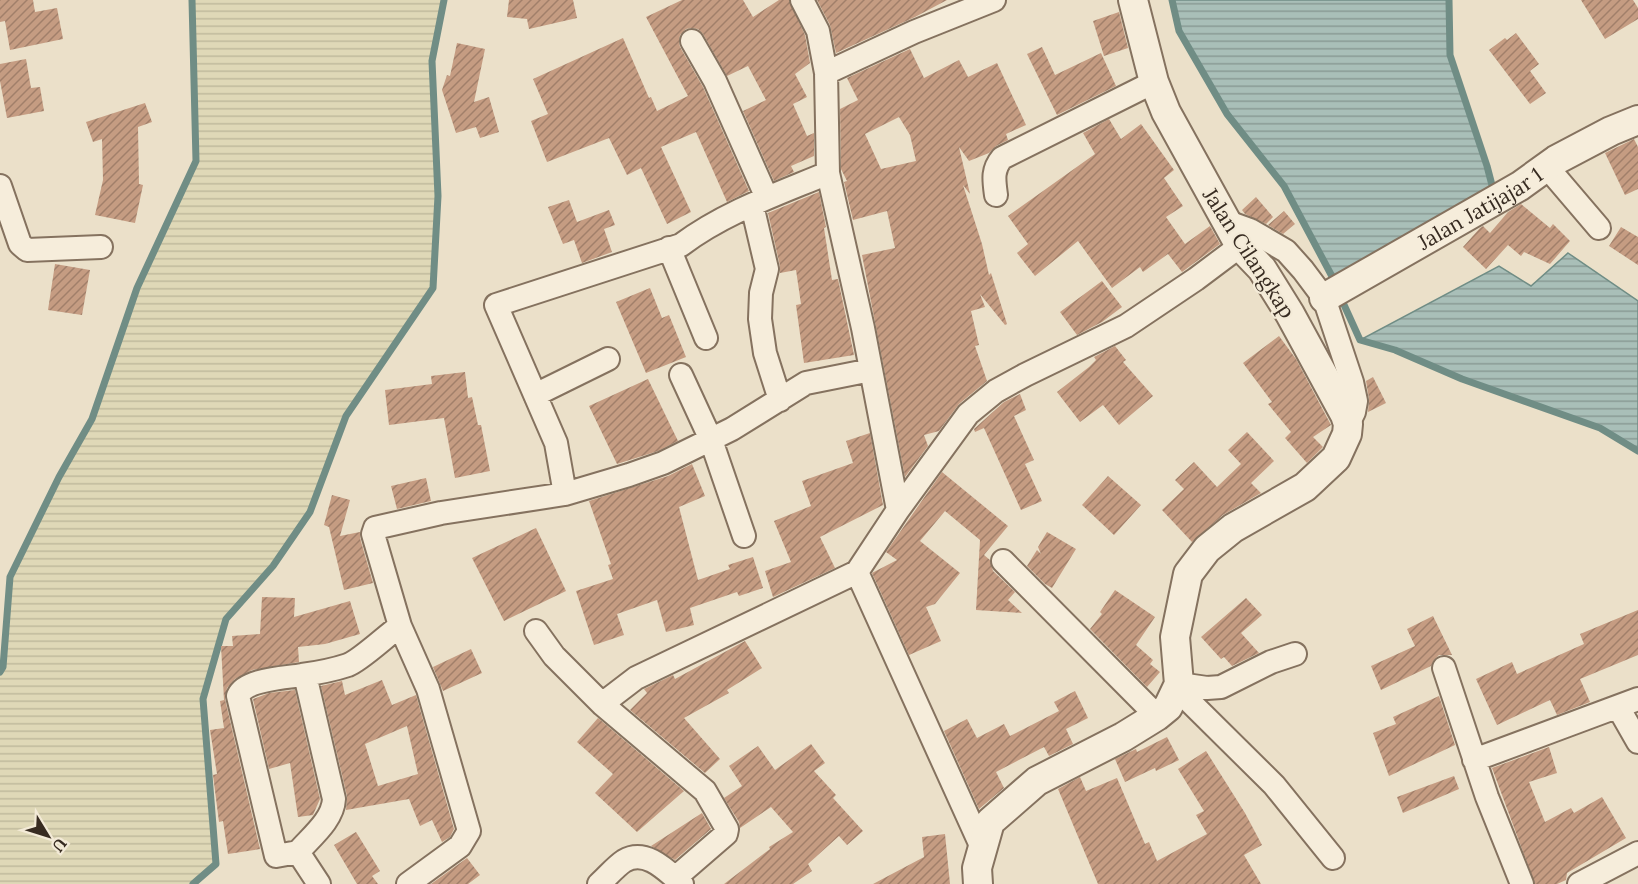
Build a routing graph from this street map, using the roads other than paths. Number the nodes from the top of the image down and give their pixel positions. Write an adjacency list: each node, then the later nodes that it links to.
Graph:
1 (802, 0): 5 (street)
2 (994, 0): 5 (street)
3 (1133, 0): 6 (street, Jalan Cilangkap)
4 (693, 40): 12 (street)
5 (826, 73): 9 (street)
6 (1154, 82): 11 (street); 13 (street, Jalan Cilangkap)
7 (1638, 120): 8 (street, Jalan Jatijajar 1)
8 (1547, 167): 14 (street); 18 (street, Jalan Jatijajar 1)
9 (828, 172): 12 (street); 21 (street)
10 (0, 186): 16 (street)
11 (996, 195)
12 (760, 201): 17 (street); 24 (street)
13 (1225, 221): 15 (street, Jalan Cilangkap); 18 (street)
14 (1599, 228)
15 (1240, 246): 25 (street, Jalan Cilangkap); 28 (street)
16 (101, 248)
17 (669, 248): 19 (street); 23 (street)
18 (1334, 292): 25 (street)
19 (706, 338)
20 (608, 359): 23 (street)
21 (871, 370): 24 (street); 28 (street)
22 (681, 375): 26 (street)
23 (535, 394): 27 (street)
24 (780, 400): 26 (street)
25 (1347, 429): 37 (street)
26 (711, 440): 27 (street); 29 (street)
27 (565, 494): 32 (street)
28 (898, 510): 31 (street)
29 (744, 536)
30 (1003, 561): 40 (street)
31 (857, 572): 39 (street); 43 (street)
32 (400, 626): 36 (street); 49 (street)
33 (536, 631): 39 (street)
34 (1295, 654): 37 (street)
35 (1444, 668): 42 (street)
36 (305, 675): 44 (street); 44 (street)
37 (1178, 686): 40 (street); 46 (street)
38 (1628, 703): 41 (street); 42 (street)
39 (602, 704): 47 (street)
40 (1158, 716): 43 (street)
41 (1638, 742)
42 (1474, 760): 52 (street)
43 (983, 850): 51 (street)
44 (298, 852): 48 (street)
45 (1638, 853): 53 (street)
46 (1333, 858)
47 (679, 881): 50 (street)
48 (319, 884)
49 (408, 884)
50 (599, 884)
51 (978, 884)
52 (1522, 884)
53 (1579, 884)

